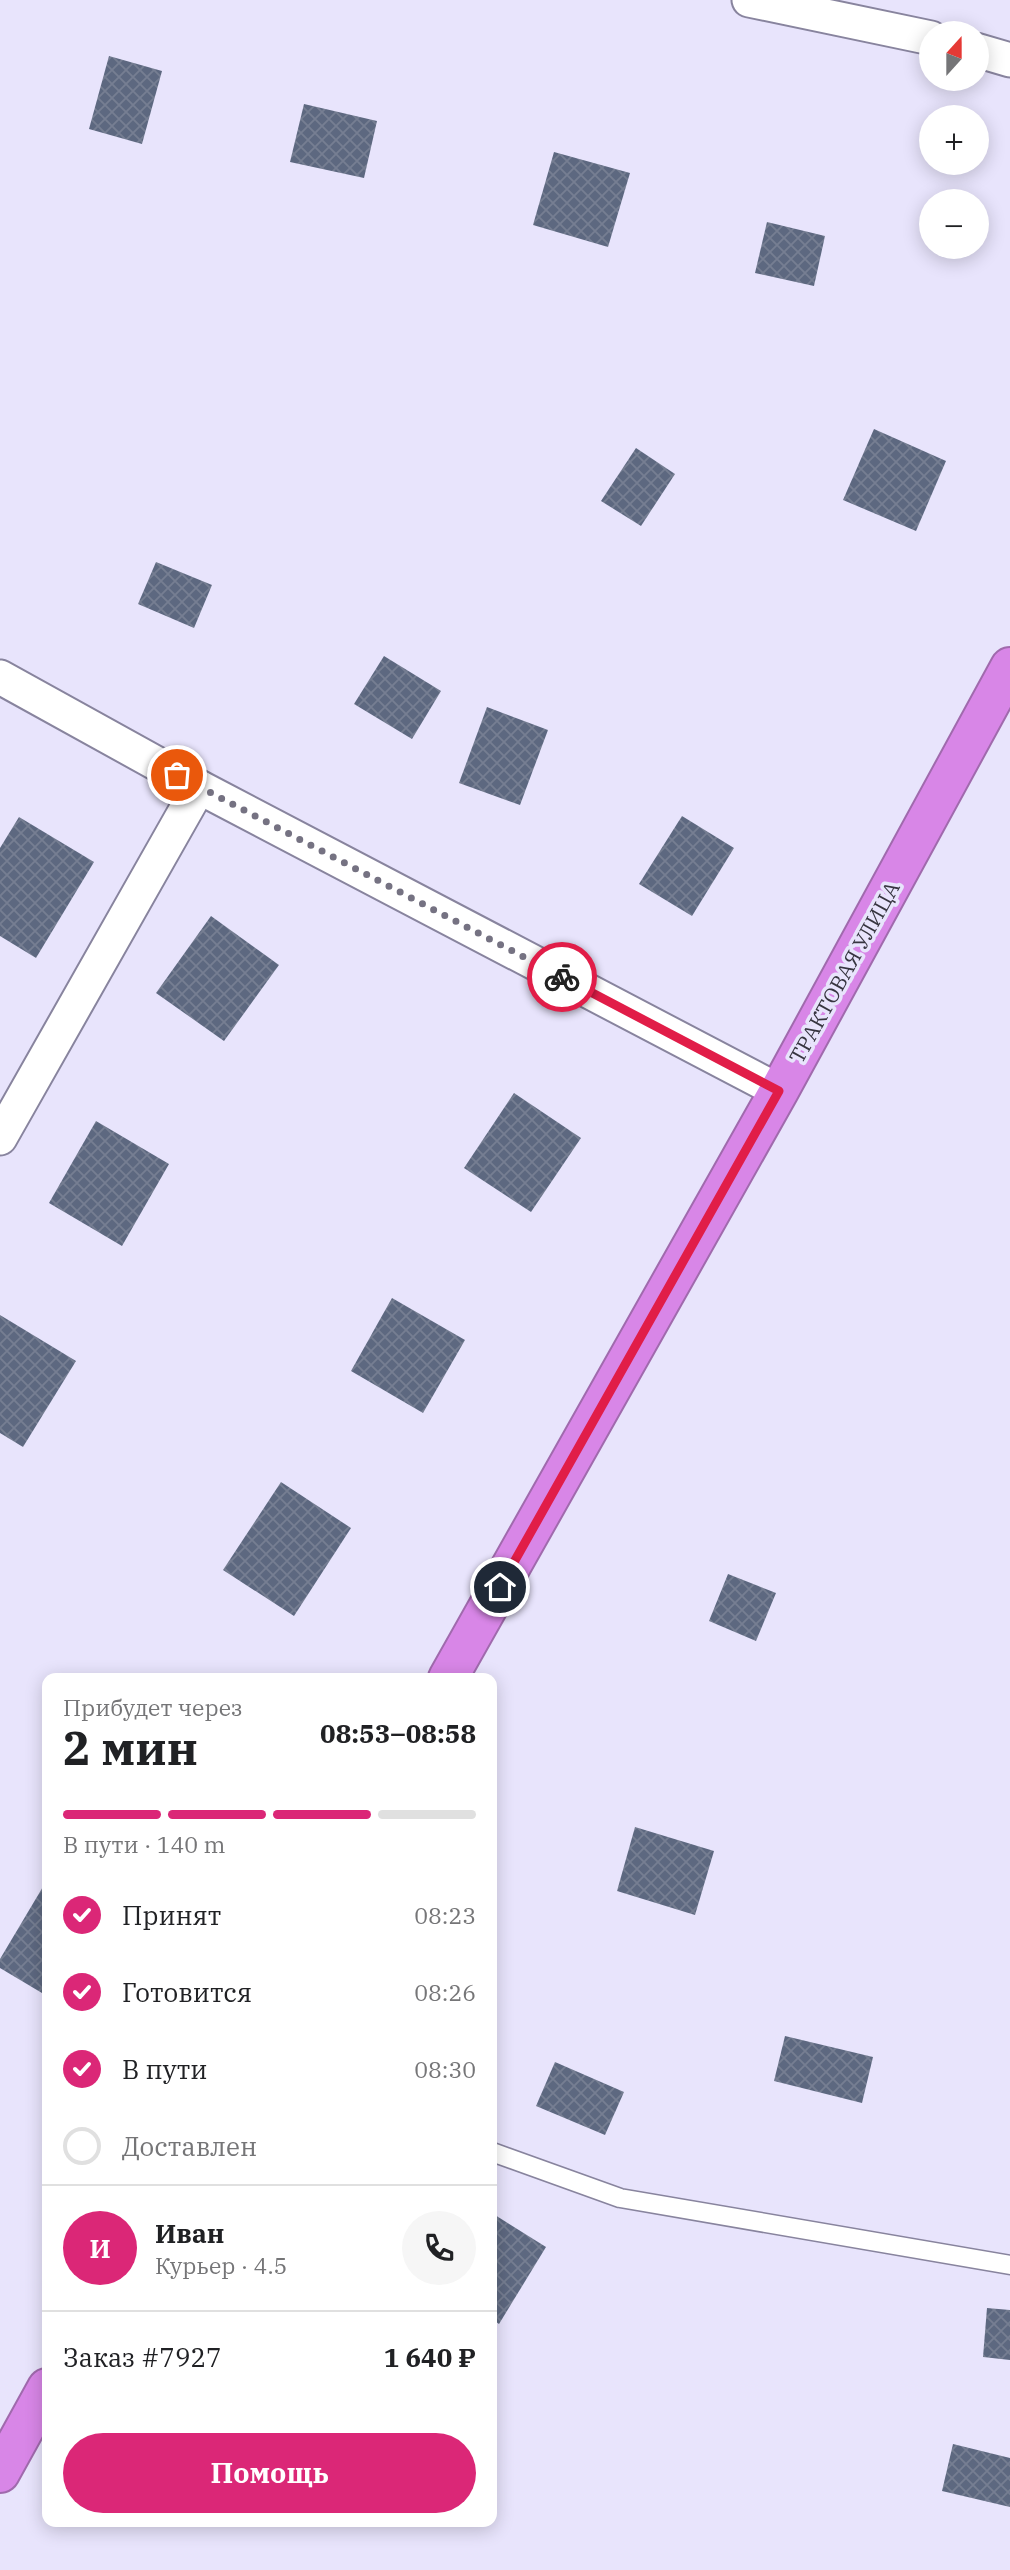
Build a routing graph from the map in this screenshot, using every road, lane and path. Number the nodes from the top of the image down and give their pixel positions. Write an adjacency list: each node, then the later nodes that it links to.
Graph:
1 (749, 0): 2 (street)
2 (919, 35)
3 (989, 54): 4 (street)
4 (1010, 60)
5 (1010, 667): 8 (highway, ТРАКТОВАЯ УЛИЦА)
6 (0, 677): 7 (street)
7 (199, 787): 8 (street); 9 (street)
8 (779, 1091): 10 (highway, ТРАКТОВАЯ УЛИЦА)
9 (0, 1138)
10 (451, 1673)
11 (497, 2154): 12 (lane)
12 (1010, 2265)
13 (42, 2397): 14 (highway)
14 (0, 2473)

